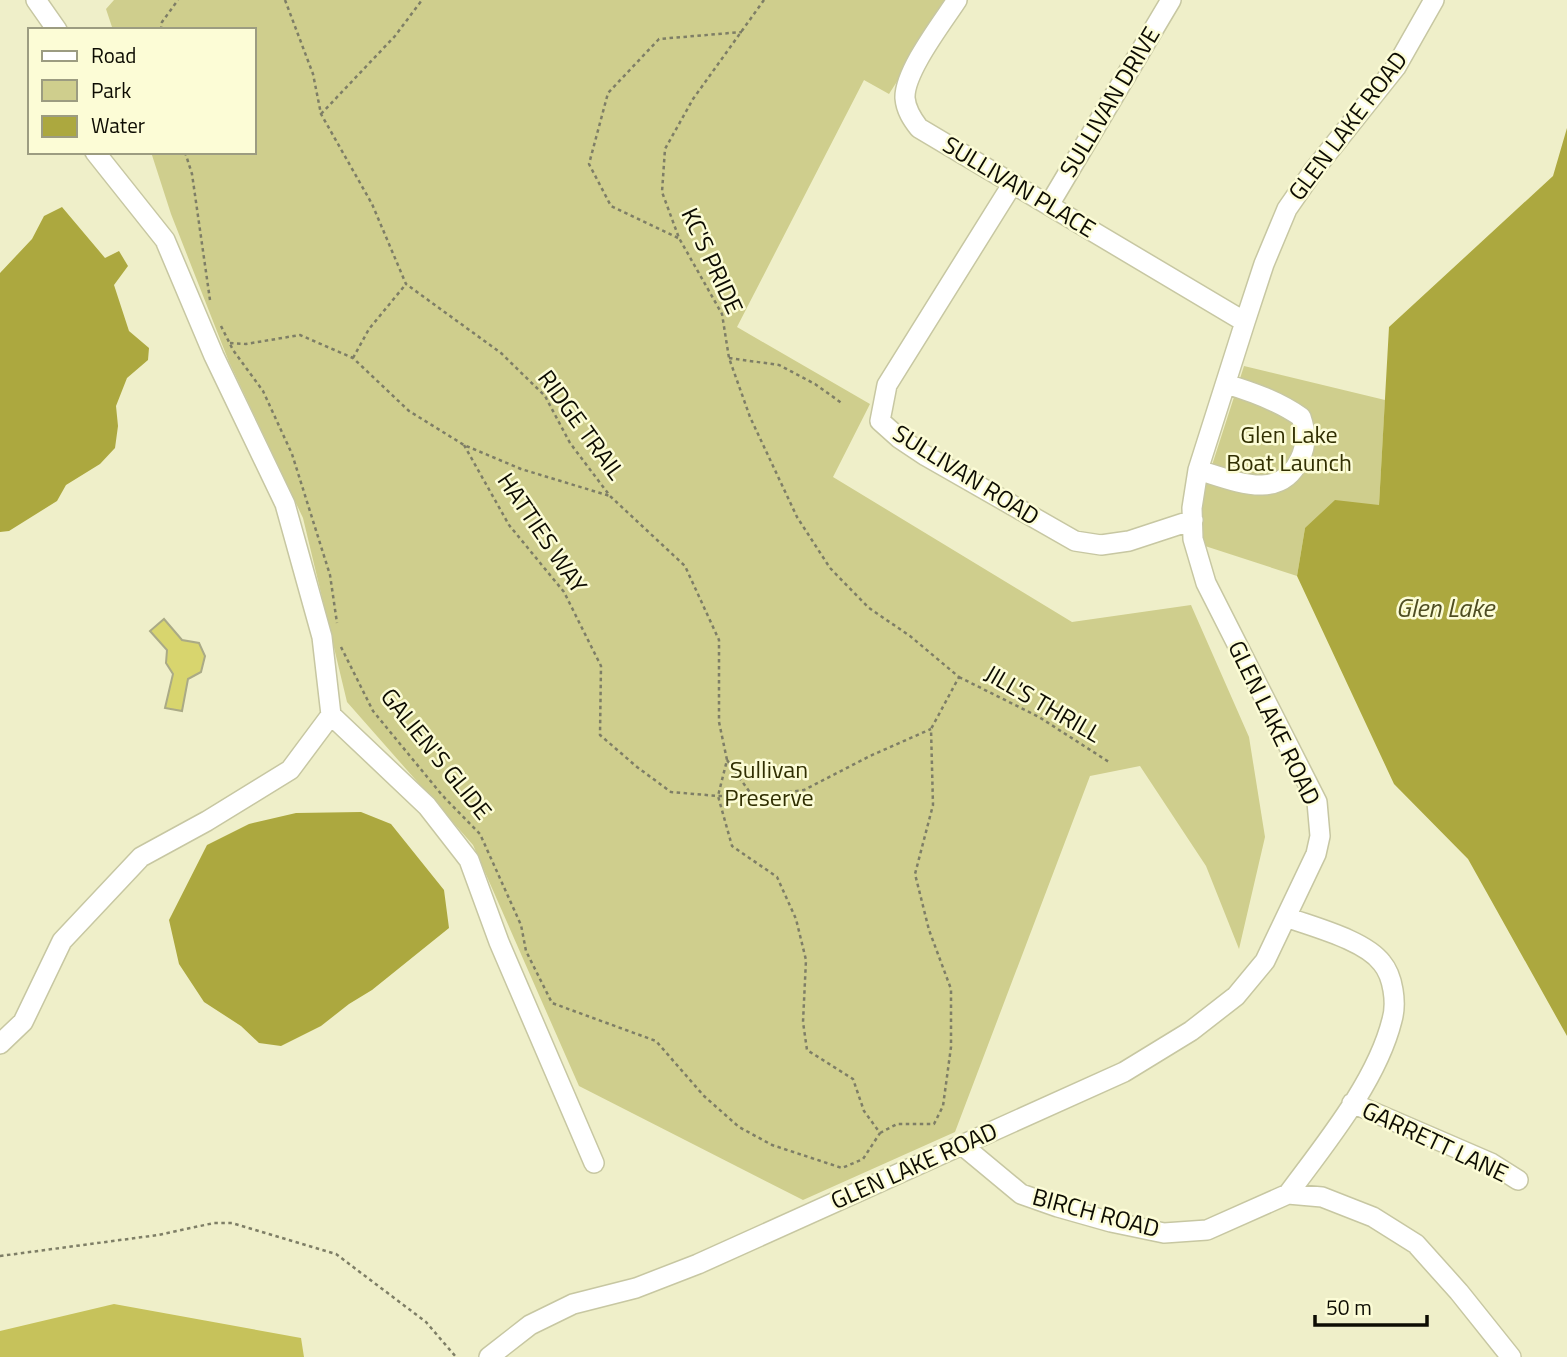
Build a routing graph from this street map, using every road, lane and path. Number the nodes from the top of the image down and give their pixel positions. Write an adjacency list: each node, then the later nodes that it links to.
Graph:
1 (36, 0): 9 (street)
2 (178, 0): 10 (path)
3 (285, 0): 12 (path)
4 (422, 0): 12 (path)
5 (764, 0): 11 (path, KC'S PRIDE)
6 (957, 0): 15 (street, SULLIVAN PLACE)
7 (1171, 0): 16 (street, SULLIVAN DRIVE)
8 (1434, 0): 20 (street, GLEN LAKE ROAD)
9 (56, 28)
10 (161, 28)
11 (742, 32): 17 (path, KC'S PRIDE); 17 (path)
12 (321, 114): 18 (path)
13 (96, 154): 34 (street)
14 (186, 154): 19 (path)
15 (1013, 183): 16 (street, SULLIVAN PLACE); 30 (street, SULLIVAN ROAD)
16 (1049, 205): 20 (street, SULLIVAN PLACE)
17 (679, 239): 24 (path, KC'S PRIDE)
18 (407, 284): 23 (path); 29 (path, RIDGE TRAIL)
19 (211, 303)
20 (1245, 322): 25 (street, GLEN LAKE ROAD)
21 (220, 323): 22 (path)
22 (230, 343): 23 (path); 31 (path)
23 (353, 358): 27 (path)
24 (729, 358): 26 (path); 33 (path, KC'S PRIDE)
25 (1226, 384): 28 (street, GLEN LAKE ROAD); 28 (street)
26 (843, 404)
27 (464, 445): 29 (path); 38 (path, HATTIES WAY)
28 (1198, 470): 30 (street, GLEN LAKE ROAD)
29 (610, 496): 36 (path, RIDGE TRAIL)
30 (1193, 520): 40 (street, GLEN LAKE ROAD)
31 (339, 634)
32 (341, 646): 43 (path, GALIEN'S GLIDE)
33 (959, 677): 35 (path); 37 (path, JILL'S THRILL)
34 (331, 715): 41 (street); 45 (street)
35 (931, 729): 39 (path, HATTIES WAY); 43 (path)
36 (727, 760): 38 (path, RIDGE TRAIL); 39 (path)
37 (1110, 762)
38 (718, 796): 39 (path, HATTIES WAY); 43 (path, RIDGE TRAIL)
39 (752, 796)
40 (1286, 917): 42 (street); 44 (street, GLEN LAKE ROAD)
41 (0, 1044)
42 (1352, 1103): 46 (street, GARRETT LANE); 47 (street)
43 (880, 1133)
44 (962, 1145): 47 (street, BIRCH ROAD); 50 (street, GLEN LAKE ROAD)
45 (594, 1163)
46 (1518, 1180)
47 (1288, 1194): 51 (street, BIRCH ROAD)
48 (0, 1256): 49 (path)
49 (456, 1357)
50 (489, 1357)
51 (1511, 1357)

